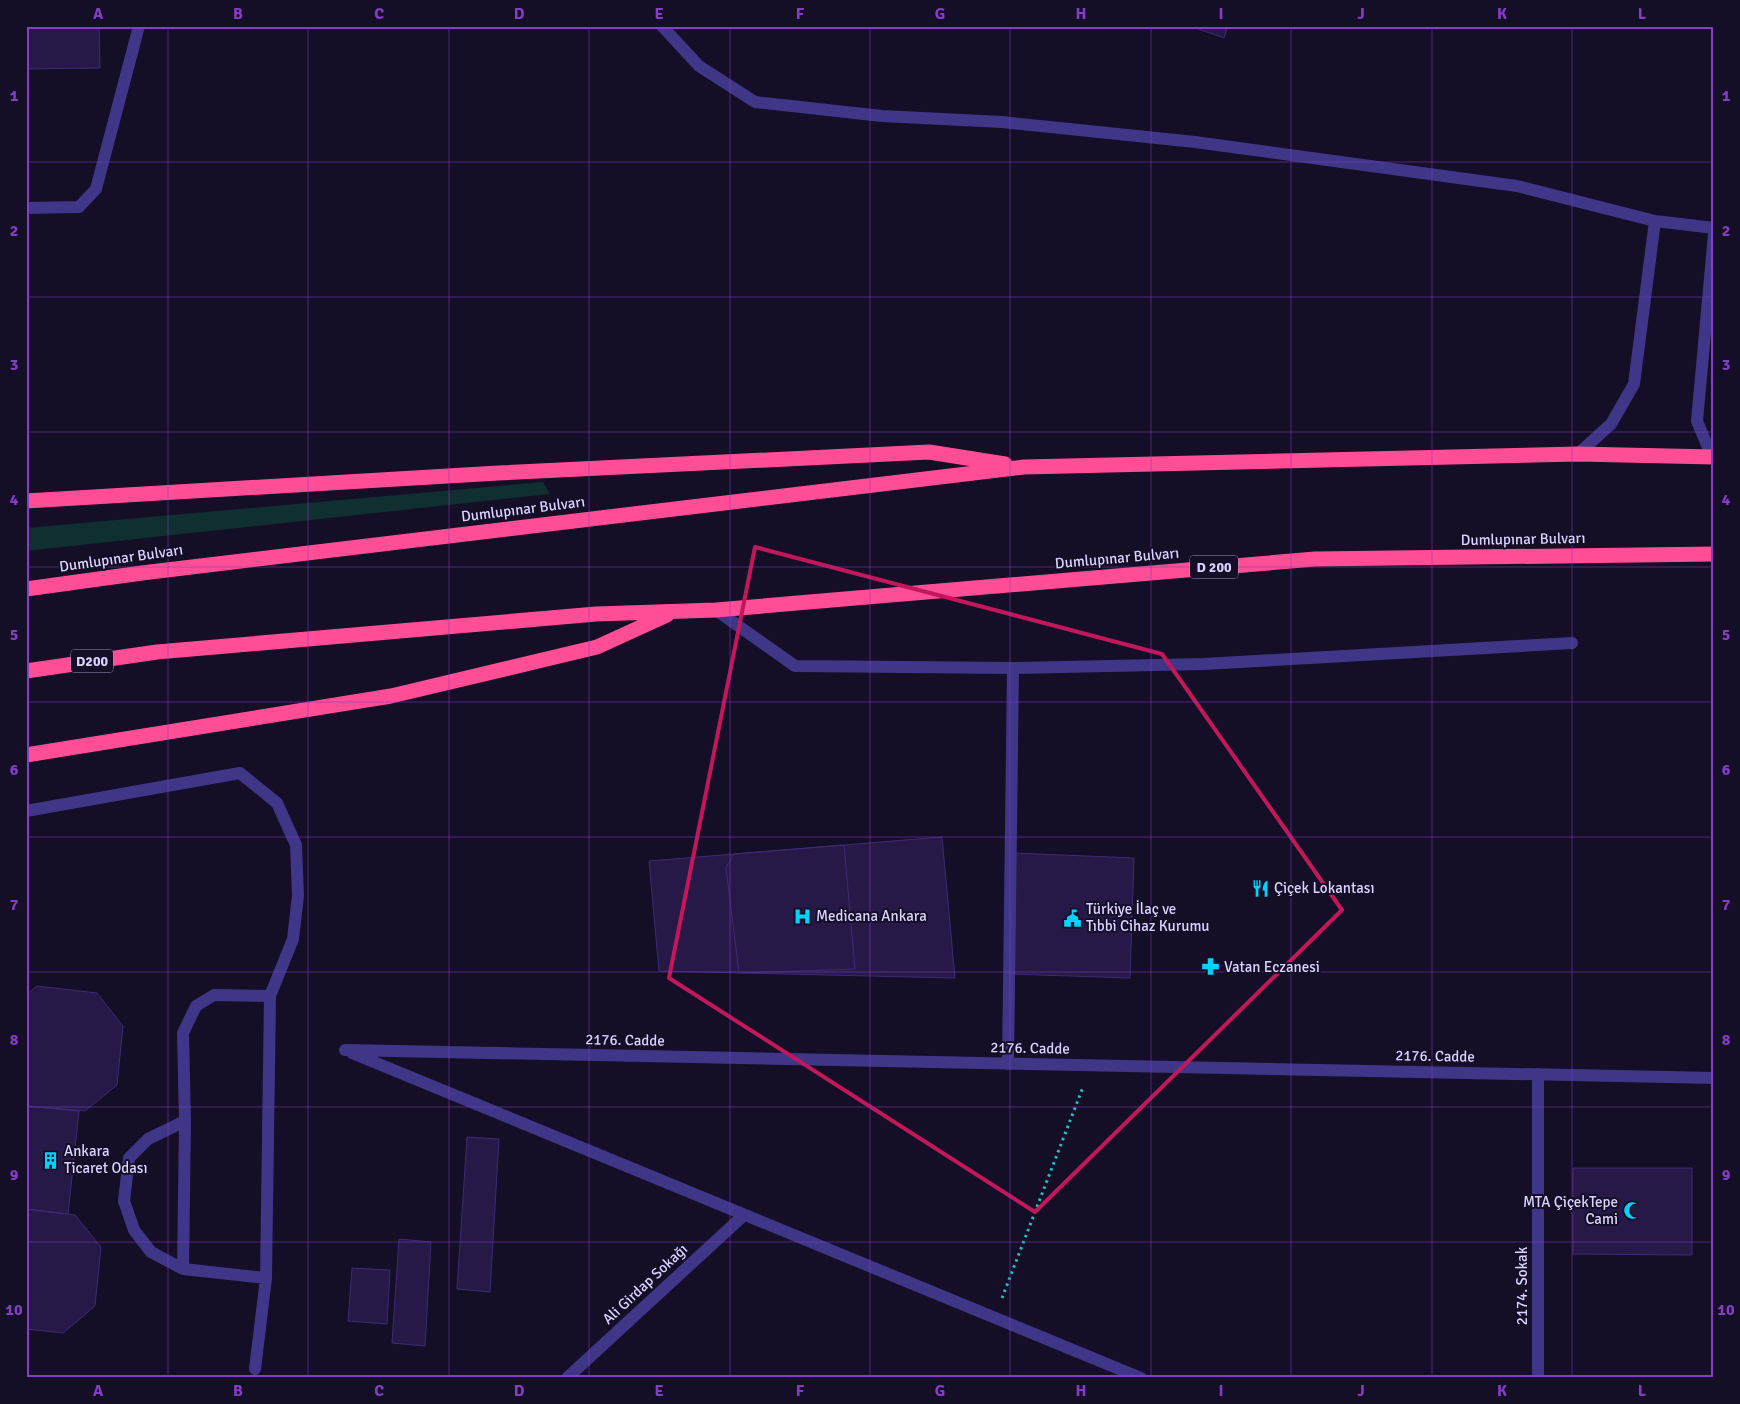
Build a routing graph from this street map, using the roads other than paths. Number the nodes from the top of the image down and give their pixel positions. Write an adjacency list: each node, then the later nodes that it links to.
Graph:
1 (139, 26): 3 (street)
2 (662, 26): 4 (street)
3 (26, 208)
4 (1655, 221): 5 (street); 7 (street)
5 (1714, 228)
6 (1714, 234): 8 (street)
7 (1578, 454): 8 (highway, Dumlupınar Bulvarı); 9 (highway, Dumlupınar Bulvarı)
8 (1713, 457)
9 (1024, 467): 10 (highway, Dumlupınar Bulvarı); 12 (highway, Dumlupınar Bulvarı)
10 (26, 501)
11 (1714, 554): 13 (highway, Dumlupınar Bulvarı / D 200)
12 (26, 589)
13 (716, 610): 14 (highway, Dumlupınar Bulvarı); 16 (street)
14 (675, 611): 17 (highway, Dumlupınar Bulvarı / D200); 18 (highway, Dumlupınar Bulvarı)
15 (1572, 644): 16 (street)
16 (1013, 668): 21 (street)
17 (26, 671)
18 (26, 756)
19 (26, 811): 20 (street)
20 (270, 996): 24 (street); 27 (street)
21 (1008, 1064): 22 (street, 2176. Cadde); 25 (street, 2176. Cadde)
22 (1538, 1074): 23 (street, 2176. Cadde); 31 (street, 2174. Sokak)
23 (1714, 1078)
24 (185, 1121): 26 (street); 26 (street)
25 (744, 1215): 29 (street, Ali Girdap Sokağı); 30 (street)
26 (183, 1269): 27 (street)
27 (266, 1278): 28 (street)
28 (255, 1370)
29 (567, 1378)
30 (1141, 1378)
31 (1538, 1378)

